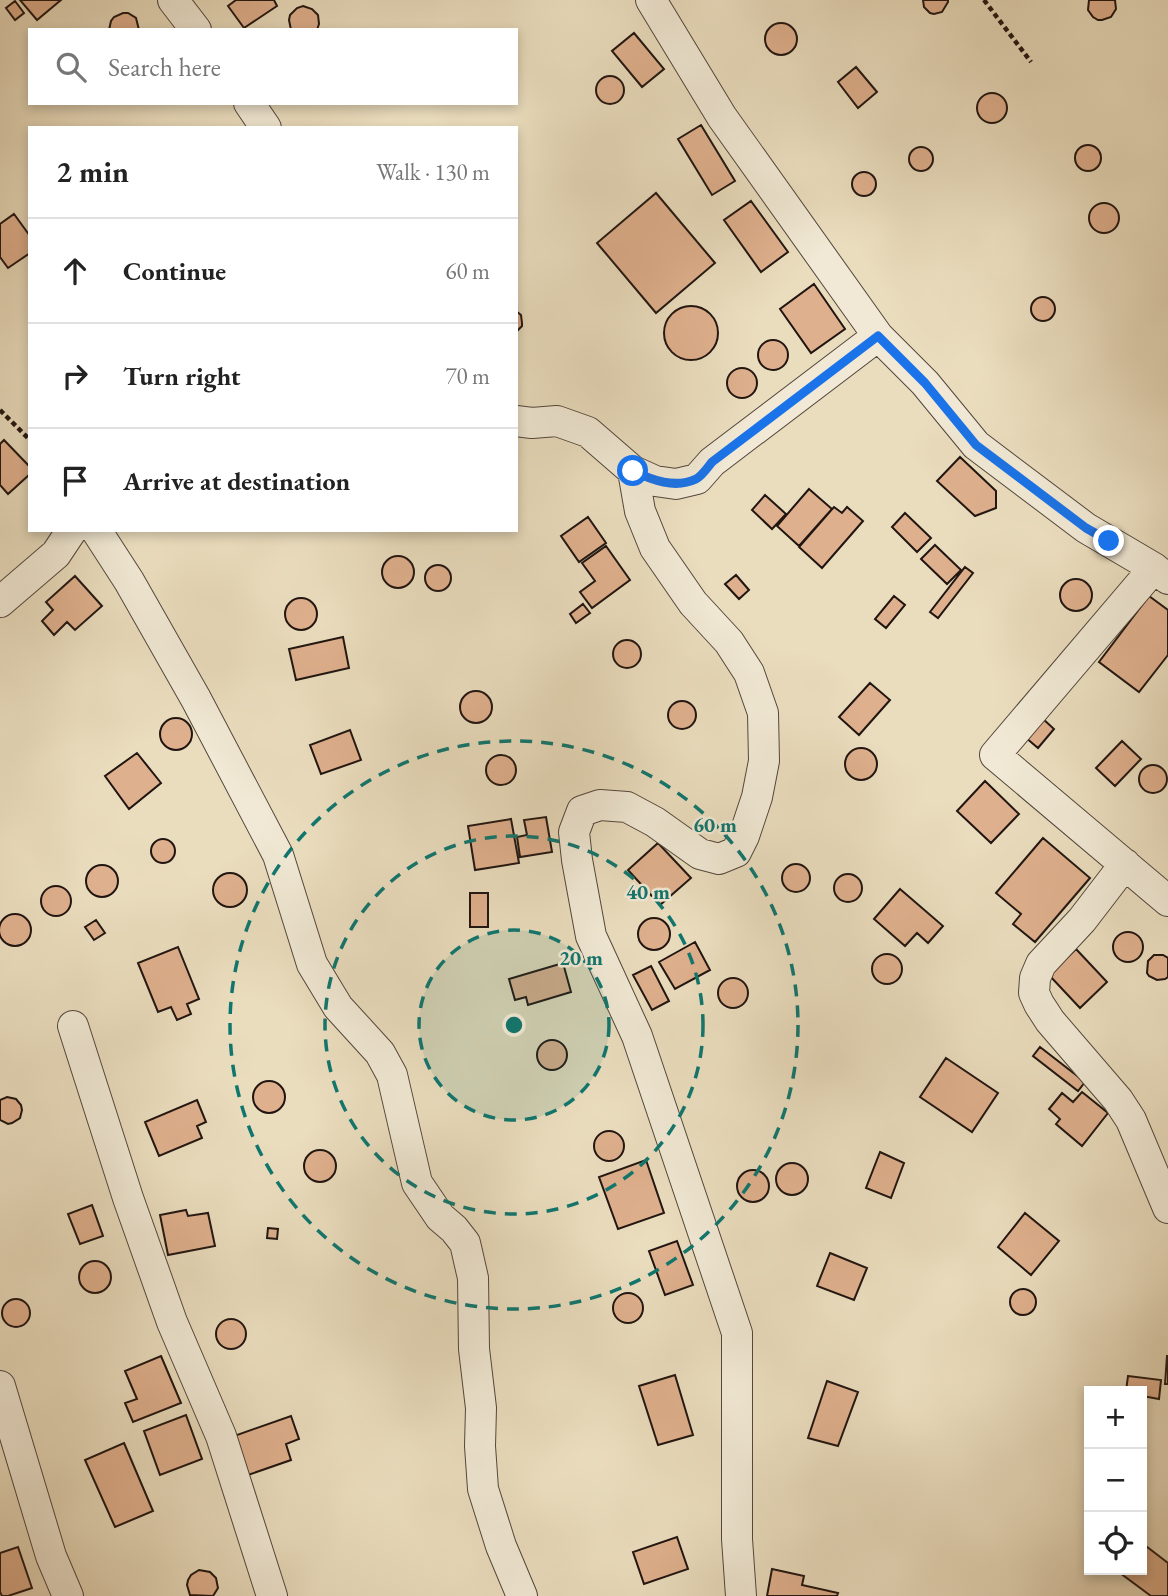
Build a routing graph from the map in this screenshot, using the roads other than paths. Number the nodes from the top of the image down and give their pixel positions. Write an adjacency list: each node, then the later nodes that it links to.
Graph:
1 (173, 0): 3 (street)
2 (651, 0): 6 (street)
3 (194, 28)
4 (250, 105): 5 (street)
5 (264, 126)
6 (878, 336): 8 (street); 11 (street)
7 (518, 421): 8 (street)
8 (633, 471): 21 (street)
9 (71, 532): 12 (street)
10 (97, 532): 20 (street)
11 (1161, 574): 13 (street)
12 (0, 602)
13 (1125, 864): 14 (street); 16 (street)
14 (1168, 901)
15 (73, 1026): 19 (street)
16 (1168, 1208)
17 (0, 1386): 18 (street)
18 (68, 1596)
19 (272, 1596)
20 (522, 1596)
21 (741, 1596)

